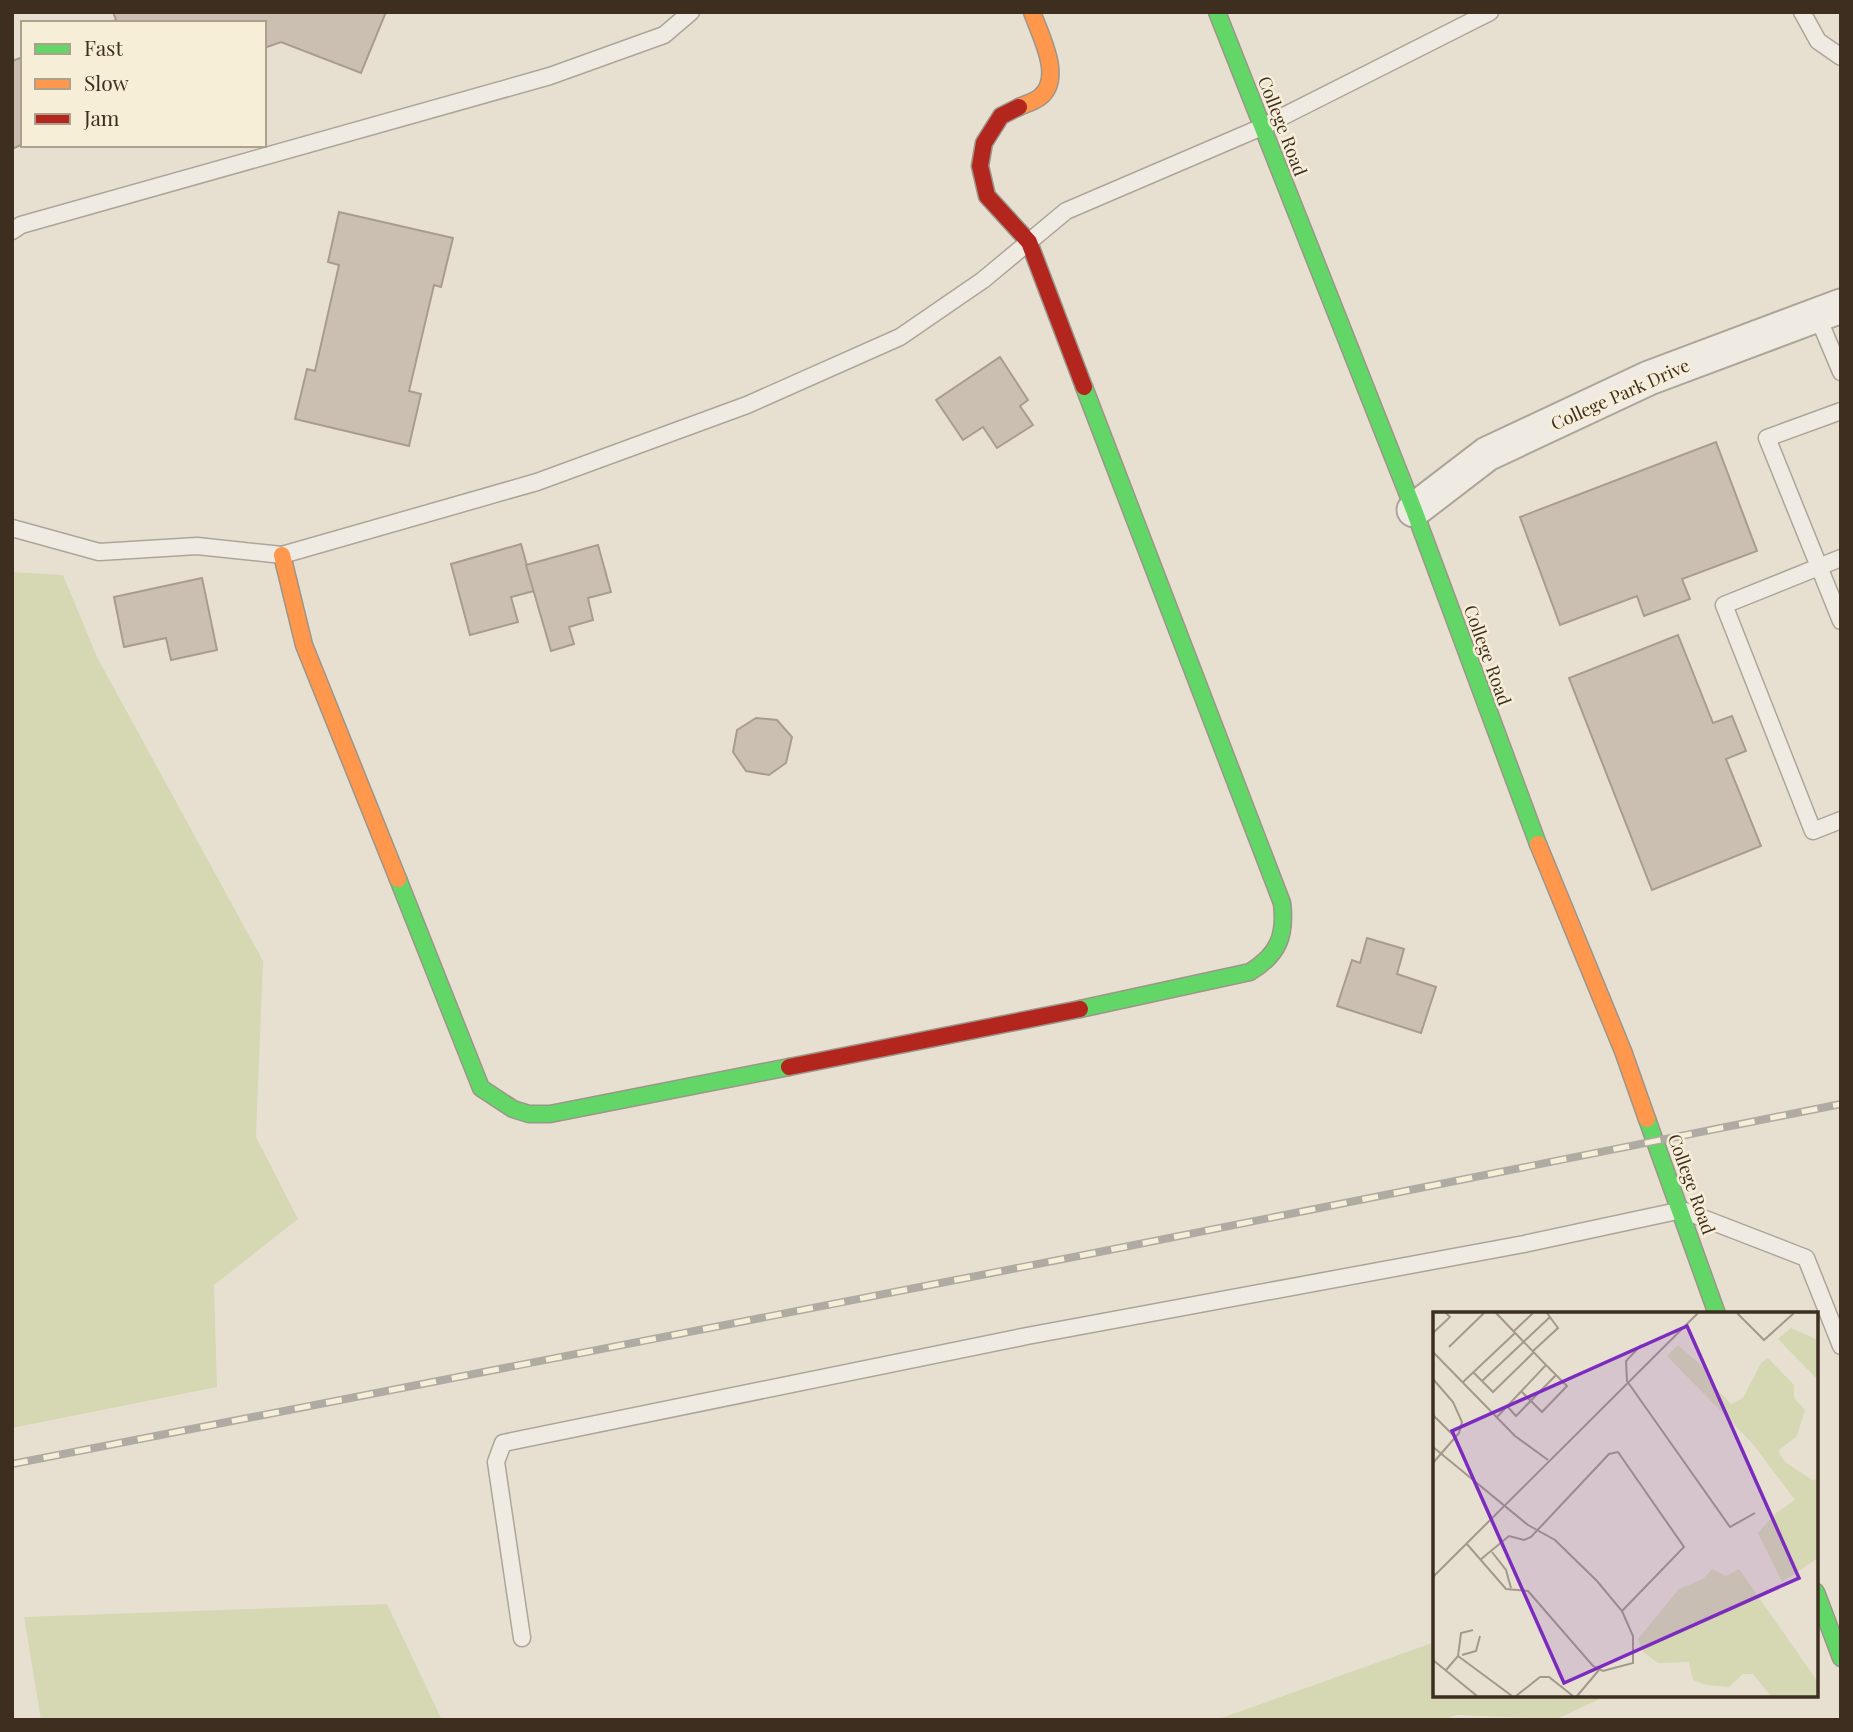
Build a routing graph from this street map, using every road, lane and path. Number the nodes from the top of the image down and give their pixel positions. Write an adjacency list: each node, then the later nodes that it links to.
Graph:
1 (691, 12): 8 (lane)
2 (1032, 12): 9 (street)
3 (1217, 12): 7 (street, College Road)
4 (1490, 12): 7 (lane)
5 (1802, 12): 6 (lane)
6 (1841, 57)
7 (1262, 127): 9 (lane); 13 (street, College Road)
8 (12, 231)
9 (1028, 243): 15 (lane); 15 (street)
10 (1829, 310): 11 (lane); 13 (street, College Park Drive)
11 (1841, 372)
12 (1841, 411): 17 (lane)
13 (1414, 510): 20 (street, College Road)
14 (12, 528): 15 (lane)
15 (282, 555)
16 (1841, 558): 17 (lane)
17 (1819, 567): 18 (lane); 19 (lane)
18 (1841, 621)
19 (1841, 820)
20 (1682, 1210): 21 (street, College Road); 22 (lane); 24 (lane)
21 (1716, 1312)
22 (1841, 1346)
23 (1818, 1597): 25 (street)
24 (522, 1637)
25 (1841, 1658)

